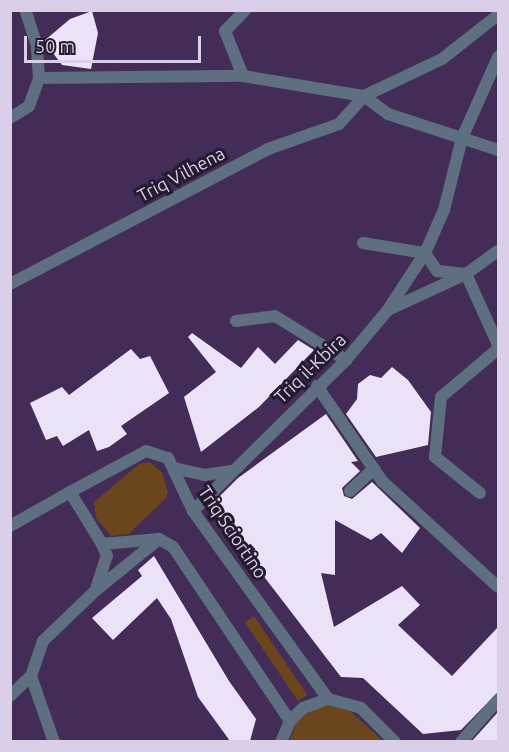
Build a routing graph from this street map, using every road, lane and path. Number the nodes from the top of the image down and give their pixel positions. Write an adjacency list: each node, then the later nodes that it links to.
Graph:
1 (26, 10): 6 (street)
2 (244, 10): 5 (street)
3 (498, 15): 7 (street)
4 (498, 57): 9 (street)
5 (243, 76): 6 (street); 7 (street)
6 (39, 78): 8 (street)
7 (364, 96): 9 (street); 15 (street, Triq Vilhena)
8 (10, 118)
9 (462, 138): 10 (street); 13 (street)
10 (498, 150)
11 (363, 243): 13 (street)
12 (498, 251): 14 (street, Triq il-Kbira)
13 (425, 253): 14 (street); 16 (street)
14 (466, 274): 16 (street, Triq il-Kbira); 18 (street)
15 (10, 284)
16 (387, 311): 19 (street, Triq il-Kbira)
17 (236, 321): 19 (street)
18 (498, 347): 26 (street)
19 (346, 360): 20 (street, Triq il-Kbira)
20 (317, 386): 22 (street); 23 (street, Triq il-Kbira)
21 (174, 468): 23 (street); 25 (street); 27 (street, Triq Sciortino)
22 (374, 469): 24 (street); 31 (street)
23 (230, 471): 27 (street, Triq il-Kbira)
24 (350, 491)
25 (70, 492): 28 (street); 30 (street)
26 (480, 493)
27 (193, 511): 35 (street, Triq Sciortino)
28 (10, 526)
29 (159, 539): 30 (street); 32 (street); 37 (street)
30 (102, 544): 32 (street)
31 (498, 587)
32 (95, 591): 33 (street)
33 (31, 676): 34 (street); 38 (street)
34 (10, 696)
35 (328, 699): 37 (street); 40 (street)
36 (498, 700): 41 (street)
37 (290, 721): 39 (street)
38 (54, 741)
39 (281, 741)
40 (395, 741)
41 (461, 741)

